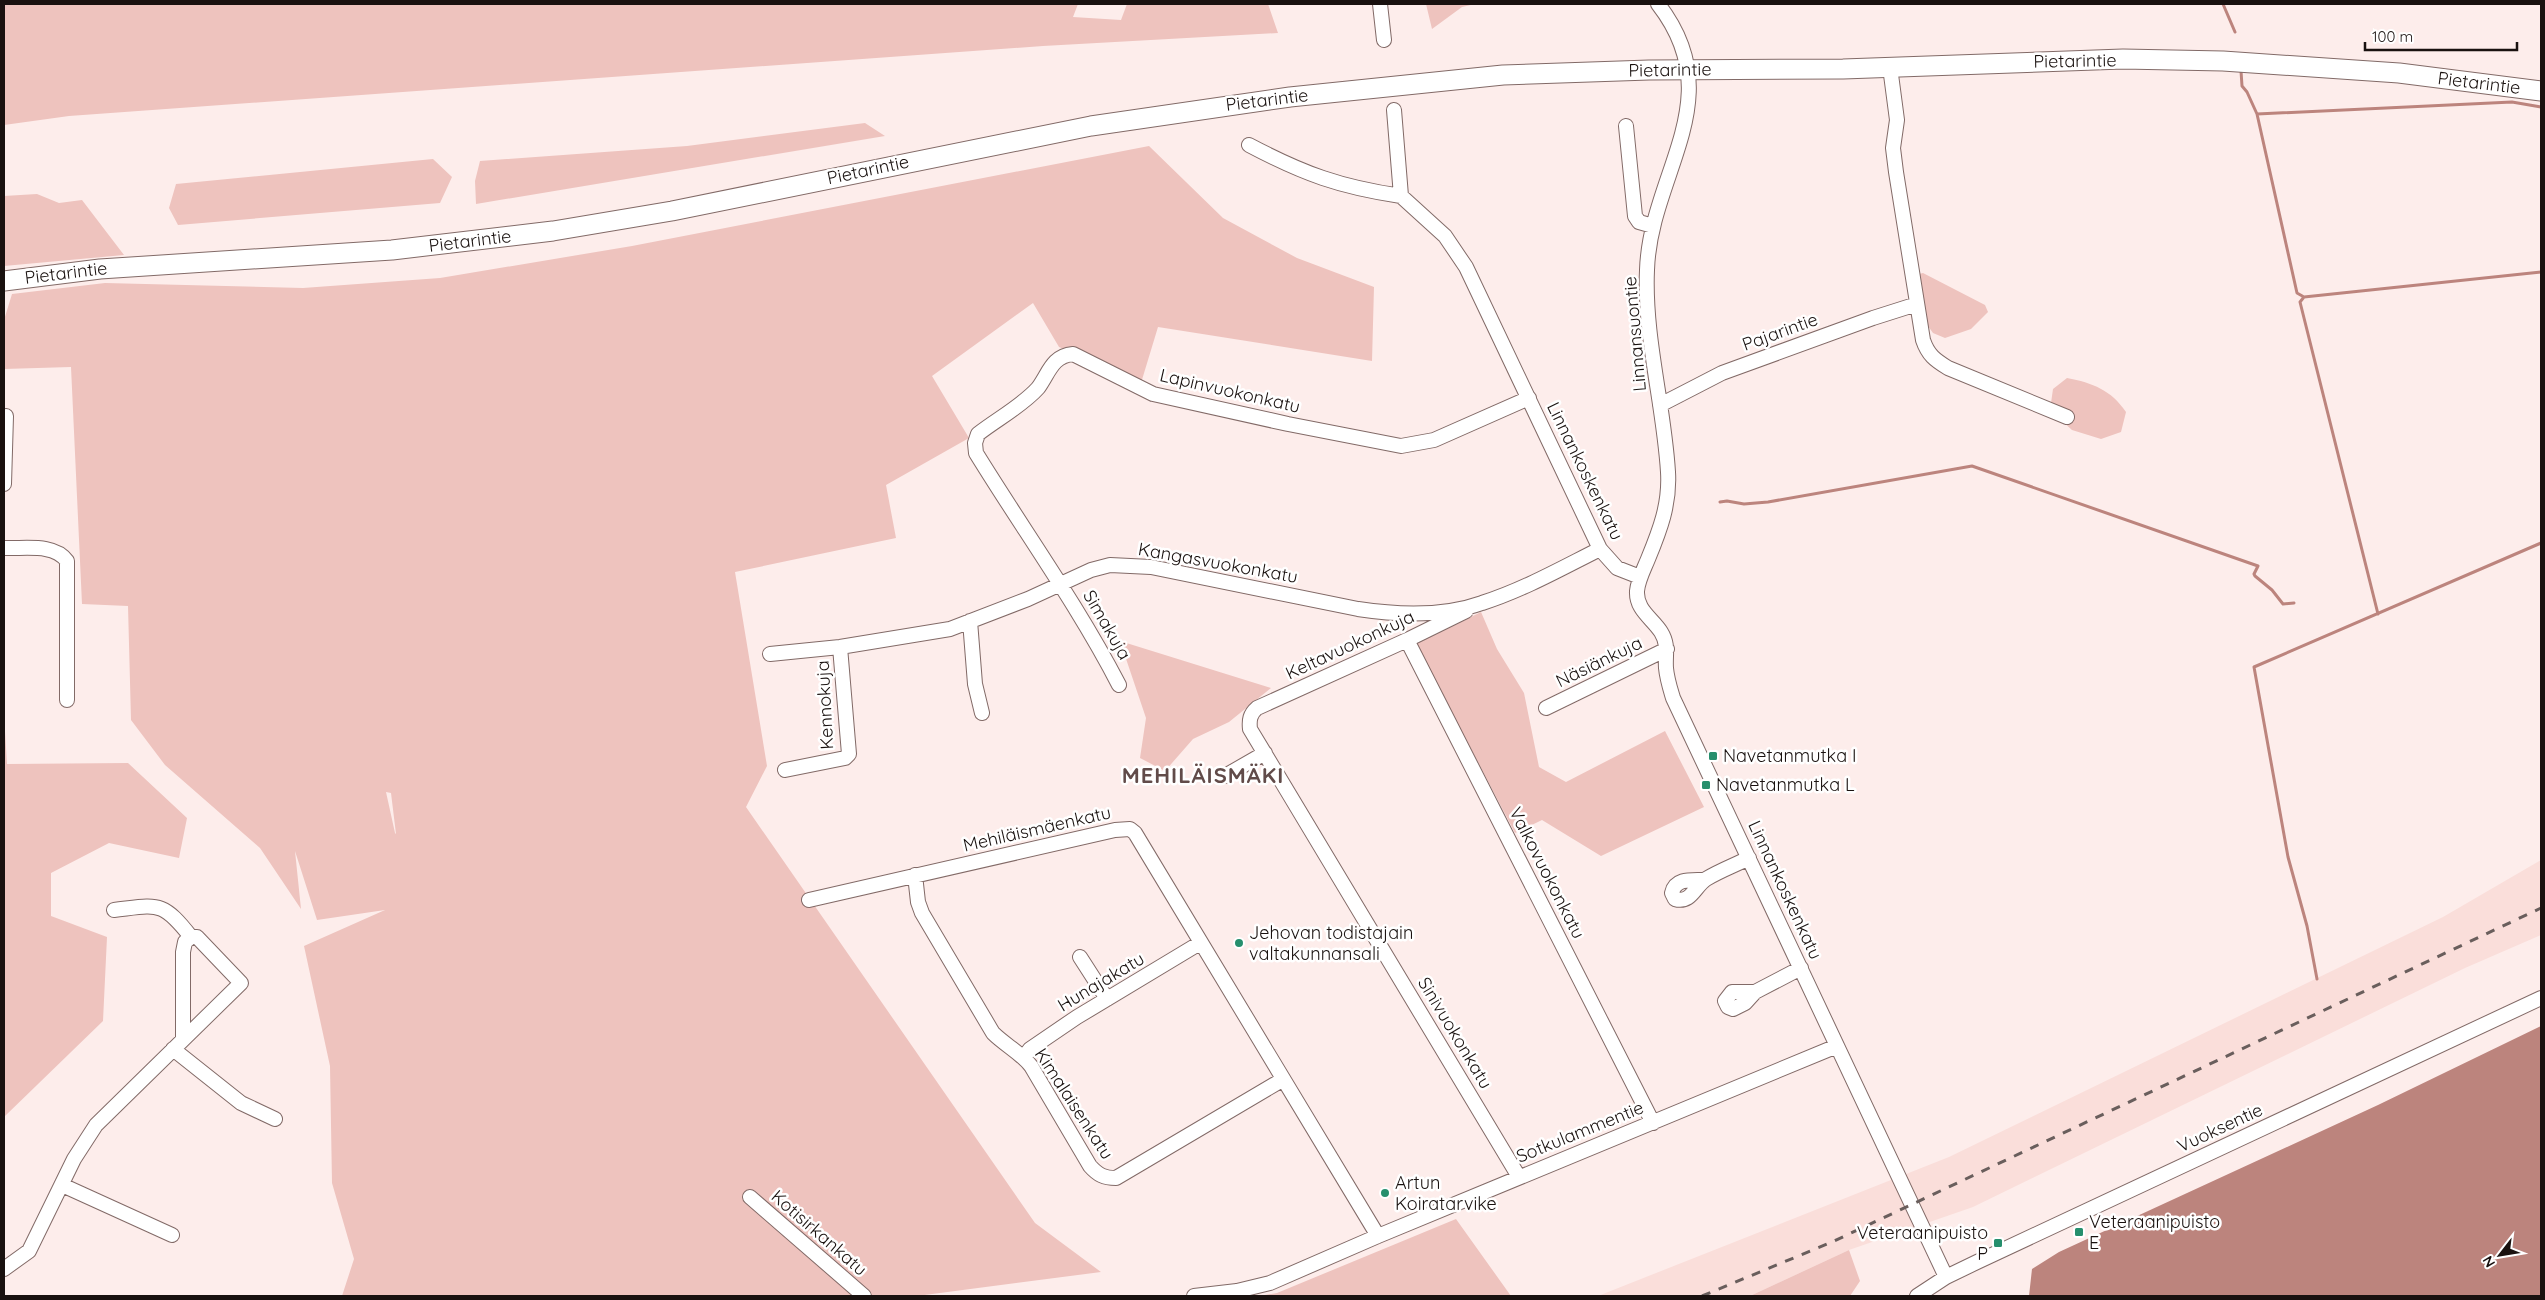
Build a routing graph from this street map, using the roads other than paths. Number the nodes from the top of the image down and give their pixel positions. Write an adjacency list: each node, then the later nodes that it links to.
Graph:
1 (1380, 4): 3 (street)
2 (1658, 4): 5 (street, Linnansuontie)
3 (1384, 40)
4 (1890, 67): 5 (main road, Pietarintie); 6 (main road, Pietarintie); 13 (street)
5 (1688, 70): 11 (street, Linnansuontie); 12 (main road, Pietarintie)
6 (2541, 91)
7 (1394, 110): 10 (street)
8 (1626, 126): 11 (street)
9 (1249, 145): 10 (street)
10 (1401, 196): 14 (street, Linnankoskenkatu)
11 (1653, 226): 15 (street, Linnansuontie)
12 (4, 281)
13 (1917, 304): 15 (street, Pajarintie); 17 (street)
14 (1529, 398): 20 (street, Linnankoskenkatu); 22 (street, Lapinvuokonkatu)
15 (1660, 405): 21 (street, Linnansuontie)
16 (6, 416): 18 (street)
17 (2067, 417)
18 (4, 484)
19 (4, 548): 30 (street)
20 (1600, 549): 21 (street, Linnankoskenkatu); 23 (street, Kangasvuokonkatu)
21 (1640, 577): 27 (street, Linnankoskenkatu)
22 (1061, 583): 23 (street, Kangasvuokonkatu); 24 (street, Kangasvuokonkatu); 29 (street, Simakuja)
23 (1480, 604): 25 (street, Keltavuokonkuja)
24 (970, 621): 26 (street, Kangasvuokonkatu); 32 (street)
25 (1407, 640): 33 (street, Keltavuokonkuja); 55 (street, Valkovuokonkatu)
26 (840, 647): 28 (street, Kangasvuokonkatu); 35 (street, Kennokuja)
27 (1667, 649): 31 (street, Näsiänkuja); 37 (street, Linnankoskenkatu)
28 (770, 654)
29 (1119, 686)
30 (67, 700)
31 (1546, 708)
32 (982, 713)
33 (1250, 729): 34 (street, Sinivuokonkatu)
34 (1265, 753): 36 (street); 56 (street, Sinivuokonkatu)
35 (785, 770)
36 (1225, 776)
37 (1749, 858): 39 (street); 45 (street, Linnankoskenkatu)
38 (915, 876): 40 (street, Mehiläismäenkatu); 43 (street, Mehiläismäenkatu); 52 (street, Kimalaisenkatu)
39 (1704, 880)
40 (809, 900)
41 (114, 910): 42 (street)
42 (191, 937): 49 (street); 49 (street)
43 (1200, 943): 48 (street, Hunajakatu); 53 (street, Mehiläismäenkatu)
44 (1080, 958): 48 (street)
45 (1801, 968): 46 (street); 50 (street, Linnankoskenkatu)
46 (1755, 992)
47 (2541, 998): 62 (street, Vuoksentie)
48 (1107, 999): 52 (street, Hunajakatu)
49 (183, 1039): 51 (street)
50 (1837, 1046): 55 (street, Sotkulammentie); 62 (street, Linnankoskenkatu)
51 (173, 1049): 54 (street); 57 (street)
52 (1024, 1057): 53 (street, Kimalaisenkatu)
53 (1282, 1080): 60 (street, Mehiläismäenkatu)
54 (275, 1119)
55 (1653, 1123): 56 (street, Sotkulammentie)
56 (1519, 1177): 60 (street, Sotkulammentie)
57 (62, 1185): 59 (street); 61 (street)
58 (750, 1197): 63 (street, Kotisirkankatu)
59 (172, 1235)
60 (1378, 1236): 64 (street, Sotkulammentie)
61 (4, 1268)
62 (1946, 1277): 65 (street, Vuoksentie)
63 (864, 1296)
64 (1194, 1296)
65 (1917, 1296)

